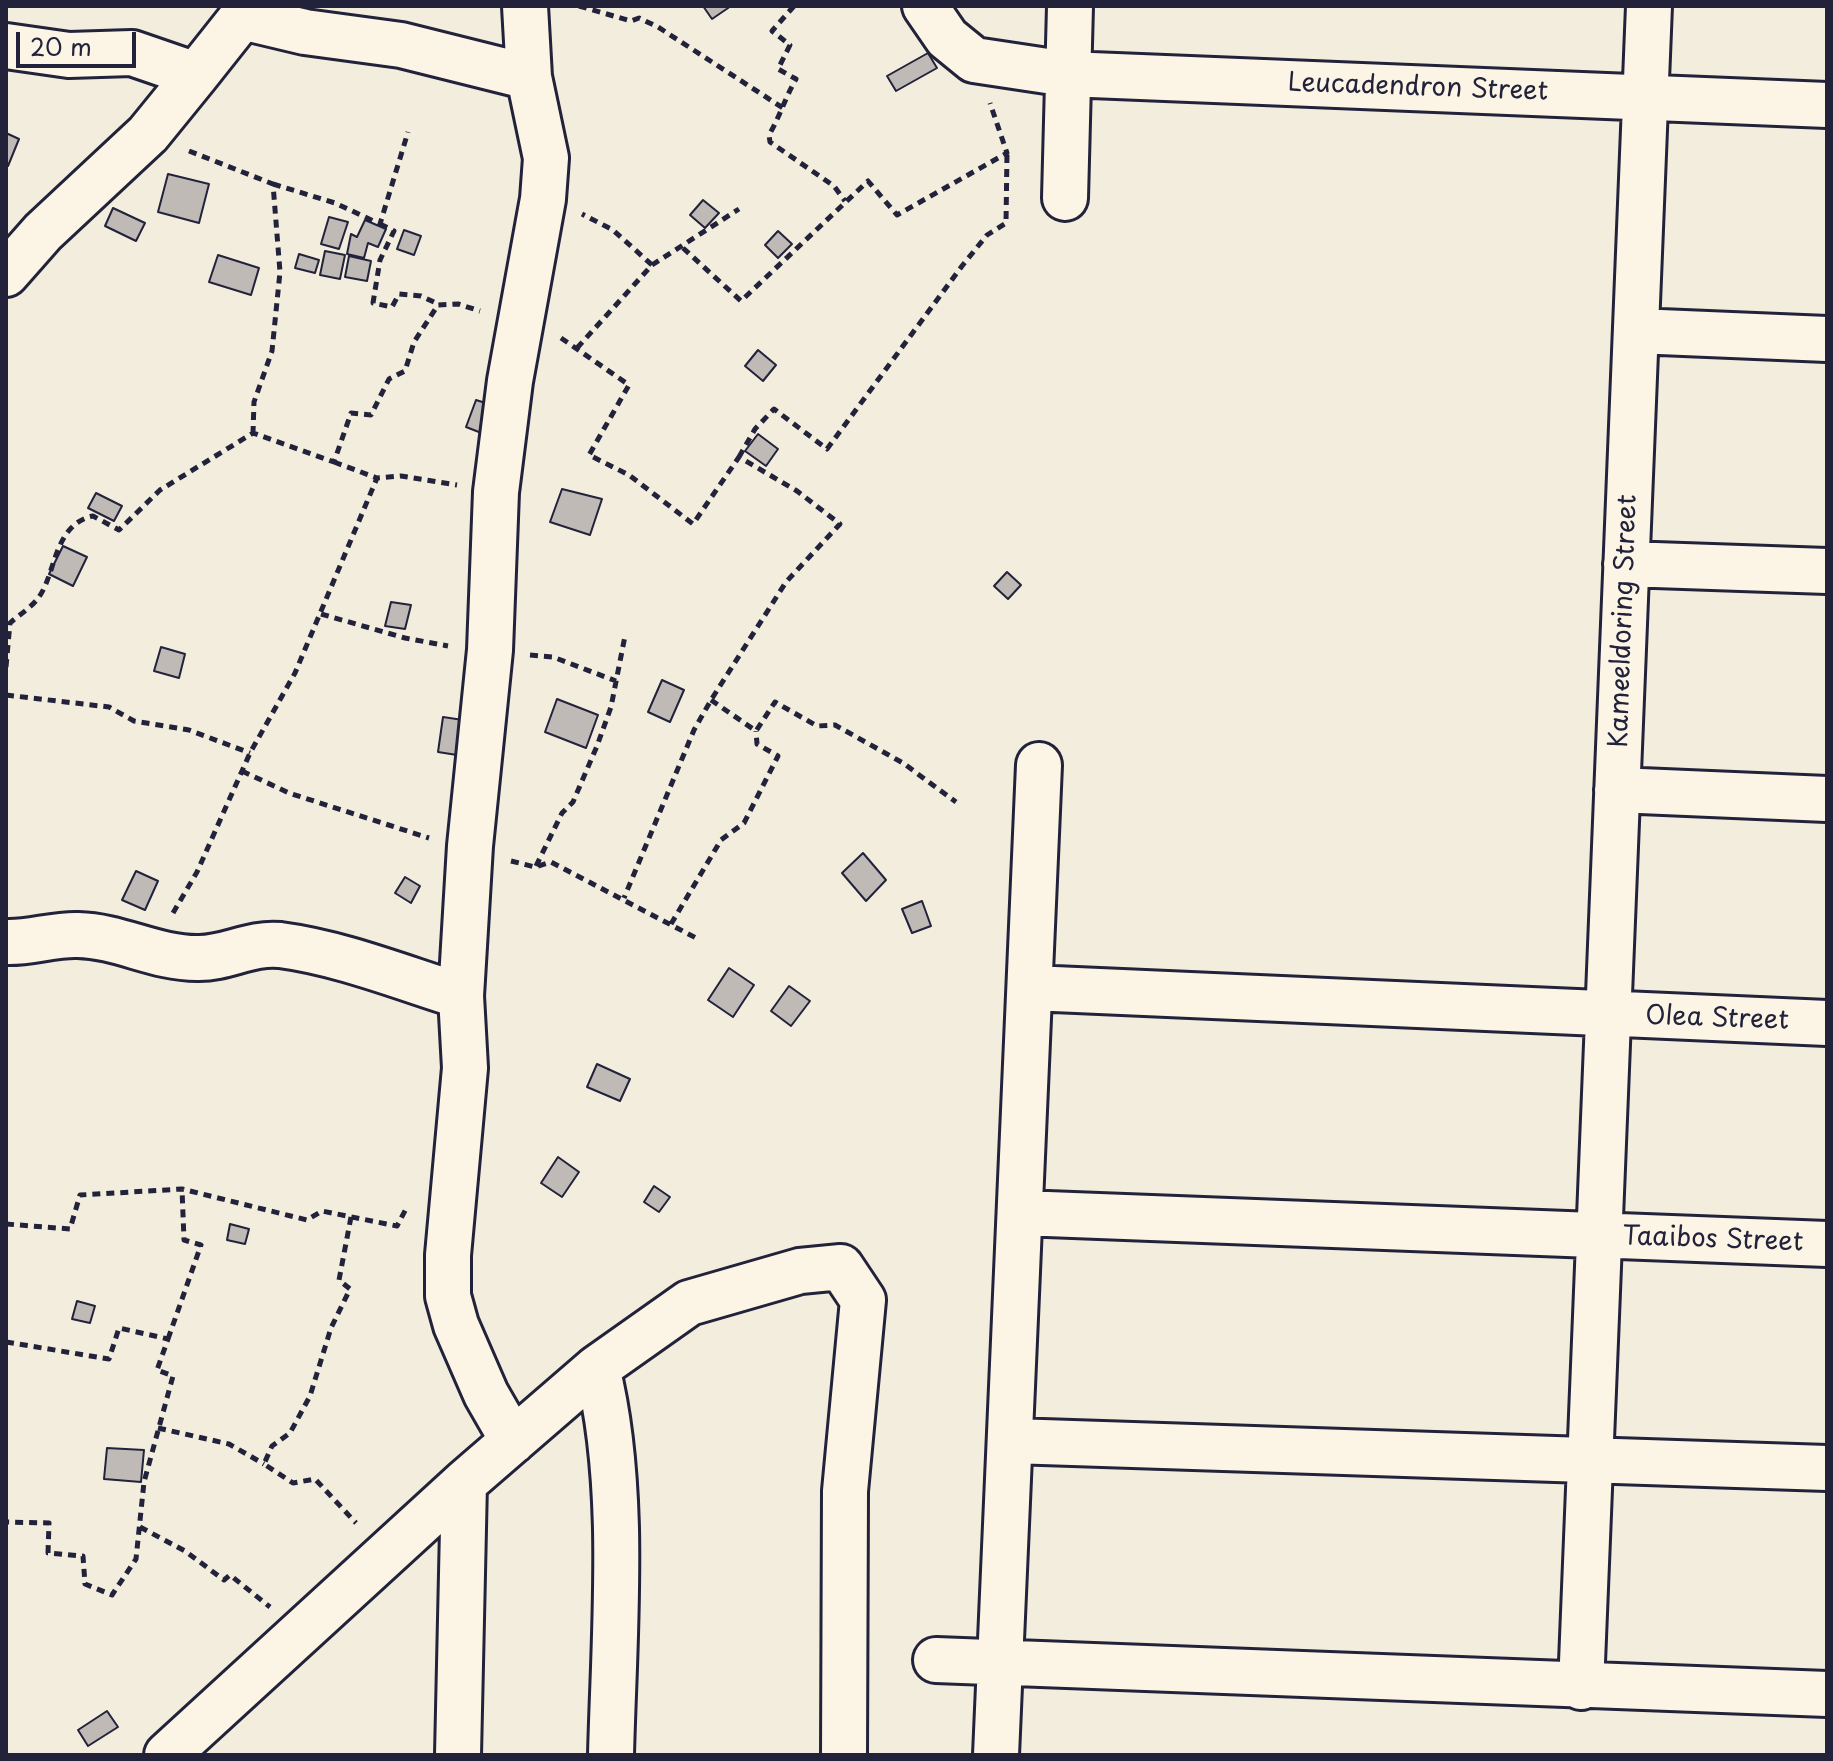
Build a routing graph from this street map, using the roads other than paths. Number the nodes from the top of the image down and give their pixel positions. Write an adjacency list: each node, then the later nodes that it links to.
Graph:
1 (525, 6): 9 (street)
2 (925, 6): 7 (street, Leucadendron Street)
3 (1070, 6): 7 (street)
4 (1649, 6): 10 (street, Kameeldoring Street)
5 (243, 12): 8 (street); 9 (street)
6 (6, 46): 8 (street)
7 (1067, 74): 10 (street, Leucadendron Street); 12 (street)
8 (196, 75): 13 (street)
9 (529, 77): 23 (street)
10 (1645, 98): 11 (street, Leucadendron Street); 14 (street, Kameeldoring Street)
11 (1827, 105)
12 (1065, 198)
13 (6, 274)
14 (1636, 331): 15 (street); 16 (street, Kameeldoring Street)
15 (1827, 339)
16 (1626, 564): 17 (street); 19 (street, Kameeldoring Street)
17 (1827, 571)
18 (1039, 765): 22 (street)
19 (1617, 790): 20 (street); 24 (street, Kameeldoring Street)
20 (1827, 799)
21 (6, 942): 23 (street)
22 (1031, 988): 24 (street, Olea Street); 26 (street)
23 (461, 996): 30 (street)
24 (1608, 1015): 25 (street, Olea Street); 27 (street, Kameeldoring Street)
25 (1827, 1023)
26 (1021, 1213): 27 (street, Taaibos Street); 31 (street)
27 (1599, 1235): 28 (street, Taaibos Street); 32 (street, Kameeldoring Street)
28 (1827, 1244)
29 (597, 1368): 30 (street); 41 (street); 42 (street)
30 (513, 1441): 34 (street)
31 (1012, 1441): 32 (street); 36 (street)
32 (1590, 1463): 33 (street); 37 (street, Kameeldoring Street)
33 (1827, 1468)
34 (464, 1483): 39 (street); 40 (street)
35 (936, 1660): 36 (street)
36 (1000, 1662): 37 (street); 43 (street)
37 (1581, 1687): 38 (street)
38 (1827, 1694)
39 (167, 1755)
40 (458, 1755)
41 (611, 1755)
42 (844, 1755)
43 (996, 1755)

